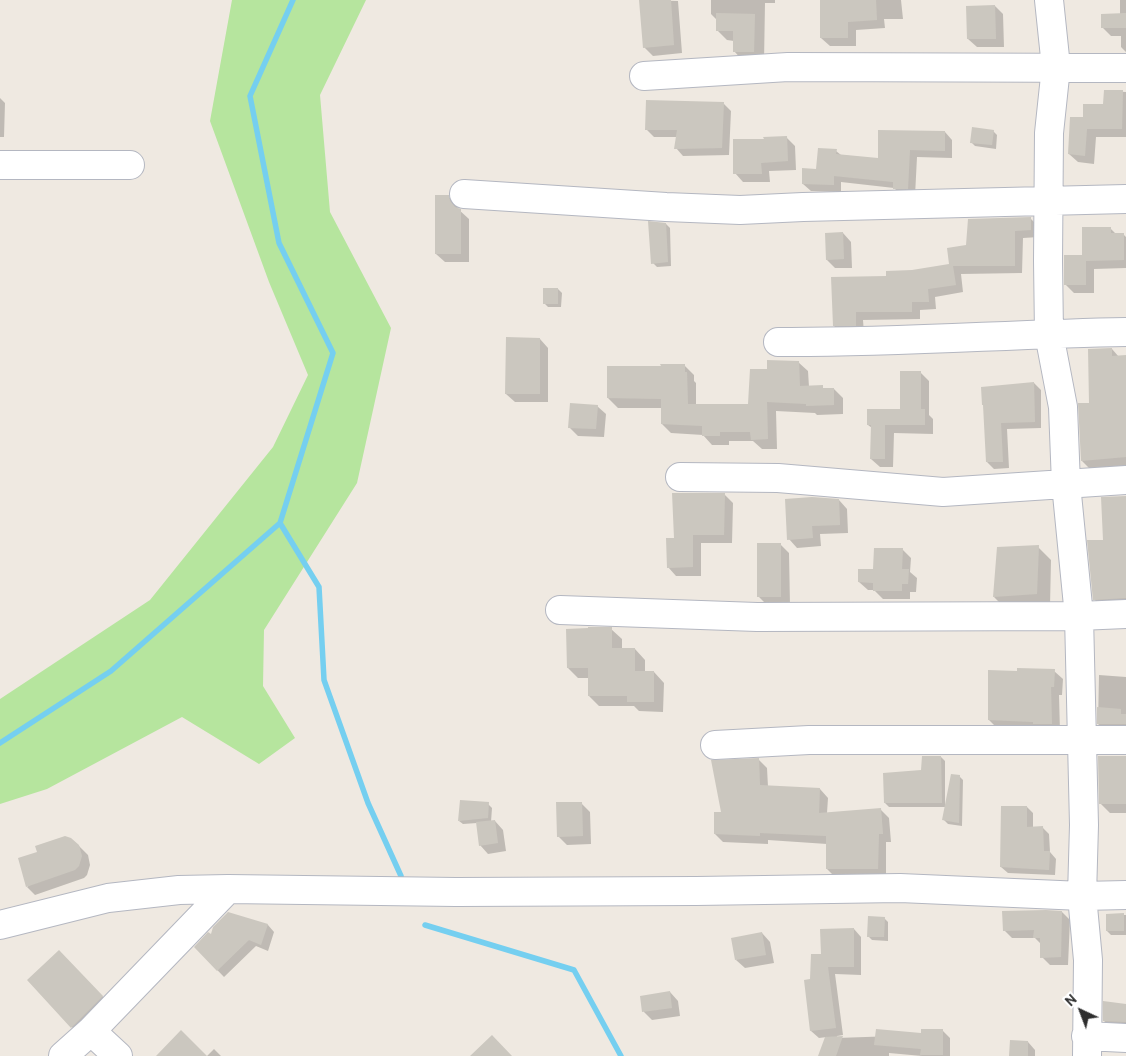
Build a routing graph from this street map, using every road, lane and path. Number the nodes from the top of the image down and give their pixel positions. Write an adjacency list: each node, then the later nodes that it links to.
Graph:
1 (1049, 0): 2 (street)
2 (1056, 67): 3 (street); 4 (street); 9 (street)
3 (1126, 68)
4 (644, 76)
5 (0, 165): 6 (street)
6 (130, 166)
7 (464, 194): 9 (street)
8 (1126, 199): 9 (street)
9 (1048, 200): 11 (street)
10 (1126, 332): 11 (street)
11 (1049, 334): 12 (street); 15 (street)
12 (778, 342)
13 (680, 477): 15 (street)
14 (1126, 480): 15 (street)
15 (1066, 484): 18 (street)
16 (560, 610): 18 (street)
17 (1126, 614): 18 (street)
18 (1079, 616): 19 (street)
19 (1081, 739): 20 (street); 21 (street); 24 (street)
20 (1126, 740)
21 (715, 745)
22 (228, 889): 24 (street); 25 (street); 26 (street)
23 (1126, 895): 24 (street)
24 (1082, 896): 28 (street)
25 (0, 925)
26 (91, 1031): 29 (street); 30 (street)
27 (1126, 1038): 28 (street)
28 (1086, 1046)
29 (63, 1056)
30 (118, 1056)

